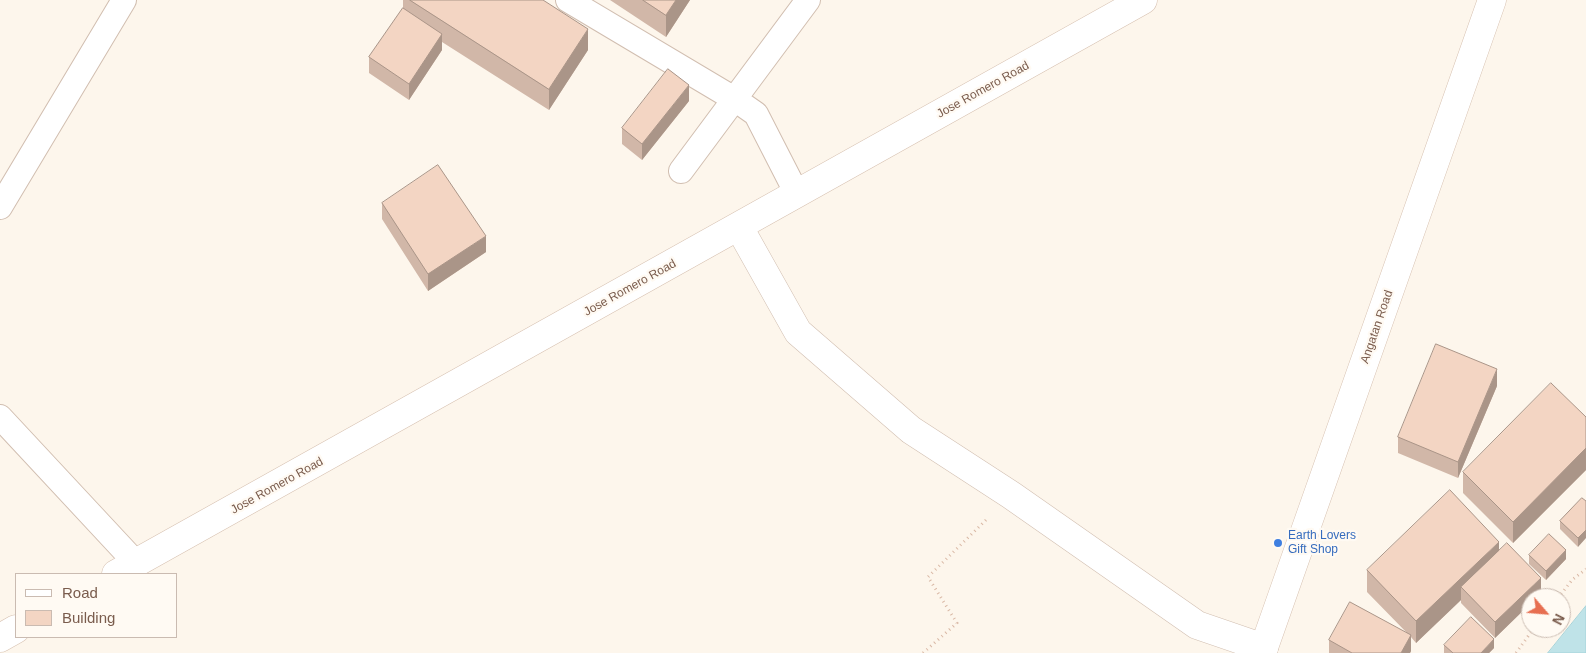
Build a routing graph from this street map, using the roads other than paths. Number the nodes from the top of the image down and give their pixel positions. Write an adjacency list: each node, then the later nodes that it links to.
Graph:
1 (124, 0): 9 (lane)
2 (568, 0): 6 (lane)
3 (808, 0): 6 (lane)
4 (1143, 0): 8 (main road, Jose Romero Road)
5 (1492, 0): 15 (main road, Angatan Road)
6 (736, 100): 7 (lane); 8 (lane)
7 (681, 171)
8 (797, 194): 10 (main road, Jose Romero Road)
9 (0, 207)
10 (739, 227): 12 (main road, Jose Romero Road); 15 (main road)
11 (0, 417): 12 (lane)
12 (126, 569)
13 (15, 630): 14 (main road)
14 (0, 638)
15 (1263, 651)

